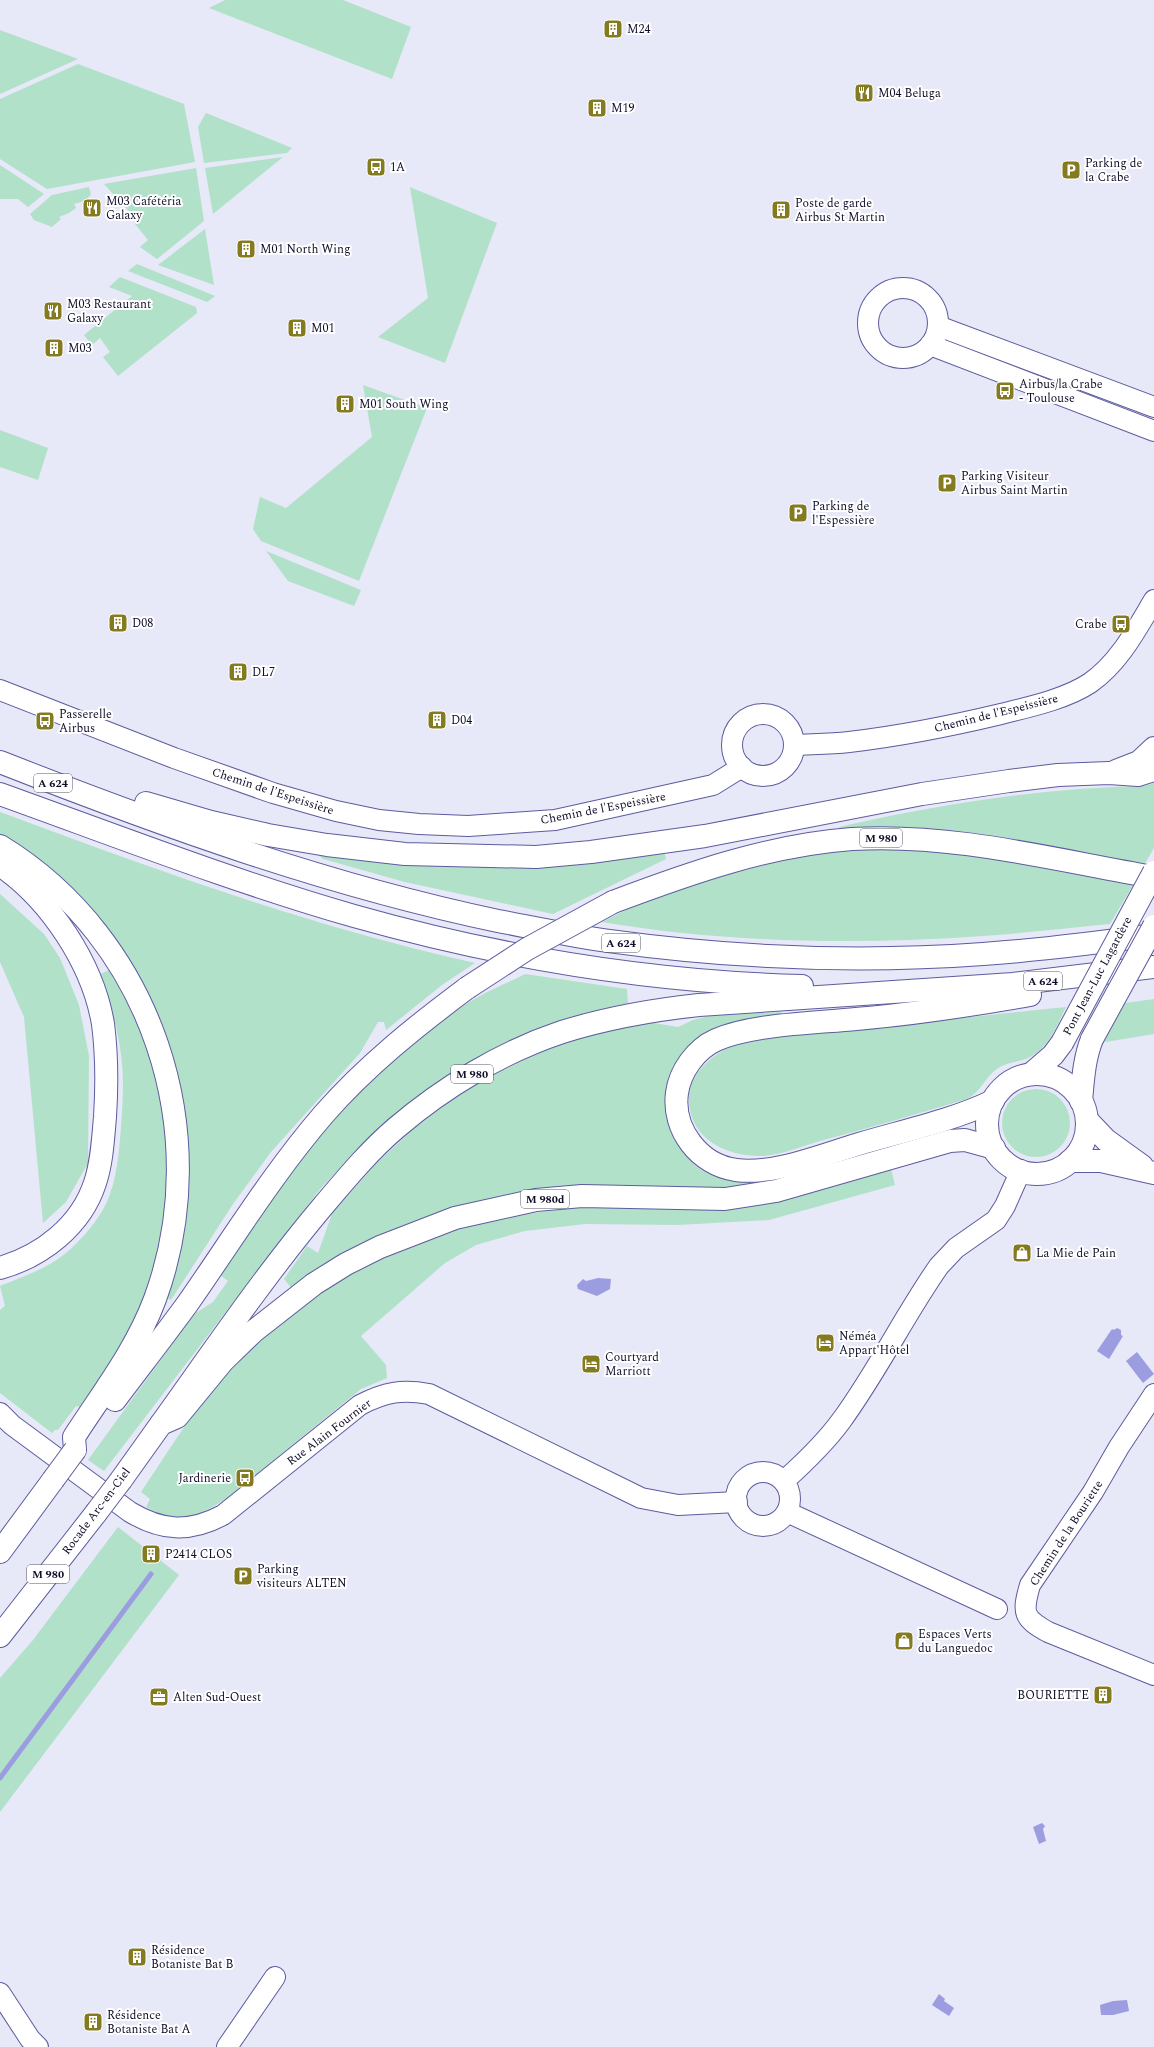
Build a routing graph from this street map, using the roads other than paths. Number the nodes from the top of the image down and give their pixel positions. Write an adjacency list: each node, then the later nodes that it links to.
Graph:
1 (938, 326): 2 (street); 2 (street); 3 (street)
2 (930, 345): 4 (street)
3 (1154, 407)
4 (1154, 431)
5 (1154, 600): 7 (street, Chemin de l'Espeissière)
6 (0, 690): 10 (street, Chemin de l'Espeissière)
7 (794, 745): 10 (street); 10 (street)
8 (1154, 748): 12 (main road)
9 (0, 761): 14 (main road); 21 (main road, A 624)
10 (742, 767)
11 (1154, 770): 12 (main road)
12 (1109, 773): 14 (main road)
13 (0, 794): 24 (main road, A 624)
14 (881, 801): 19 (main road, M 980)
15 (0, 846): 36 (main road, M 980)
16 (0, 865): 32 (main road)
17 (1154, 872): 25 (main road, Pont Jean-Luc Lagardère, bridge)
18 (1154, 877): 19 (main road, M 980)
19 (613, 902): 36 (main road, M 980, bridge)
20 (1154, 926): 27 (main road, bridge)
21 (1154, 936)
22 (1154, 967): 24 (main road, A 624)
23 (1154, 971): 26 (main road)
24 (932, 989): 35 (main road, M 980)
25 (1032, 1074): 26 (main road); 27 (main road)
26 (993, 1101): 28 (main road)
27 (1084, 1110): 29 (main road); 31 (main road)
28 (994, 1148): 30 (main road); 35 (main road, M 980d)
29 (1070, 1161): 30 (main road); 31 (main road)
30 (1021, 1170): 37 (street)
31 (1152, 1172)
32 (0, 1268)
33 (1154, 1394): 43 (street, Chemin de la Bouriette)
34 (0, 1413): 38 (street, Rue Alain Fournier)
35 (161, 1424): 42 (main road, Rocade Arc-en-Ciel / M 980, bridge)
36 (75, 1450): 40 (main road, M 980, bridge)
37 (784, 1481): 38 (street); 39 (street)
38 (736, 1502): 39 (street)
39 (787, 1512): 41 (street)
40 (0, 1552)
41 (998, 1609)
42 (0, 1636)
43 (1154, 1675)
44 (276, 1977): 47 (street)
45 (0, 1993): 46 (street)
46 (38, 2047)
47 (227, 2047)

